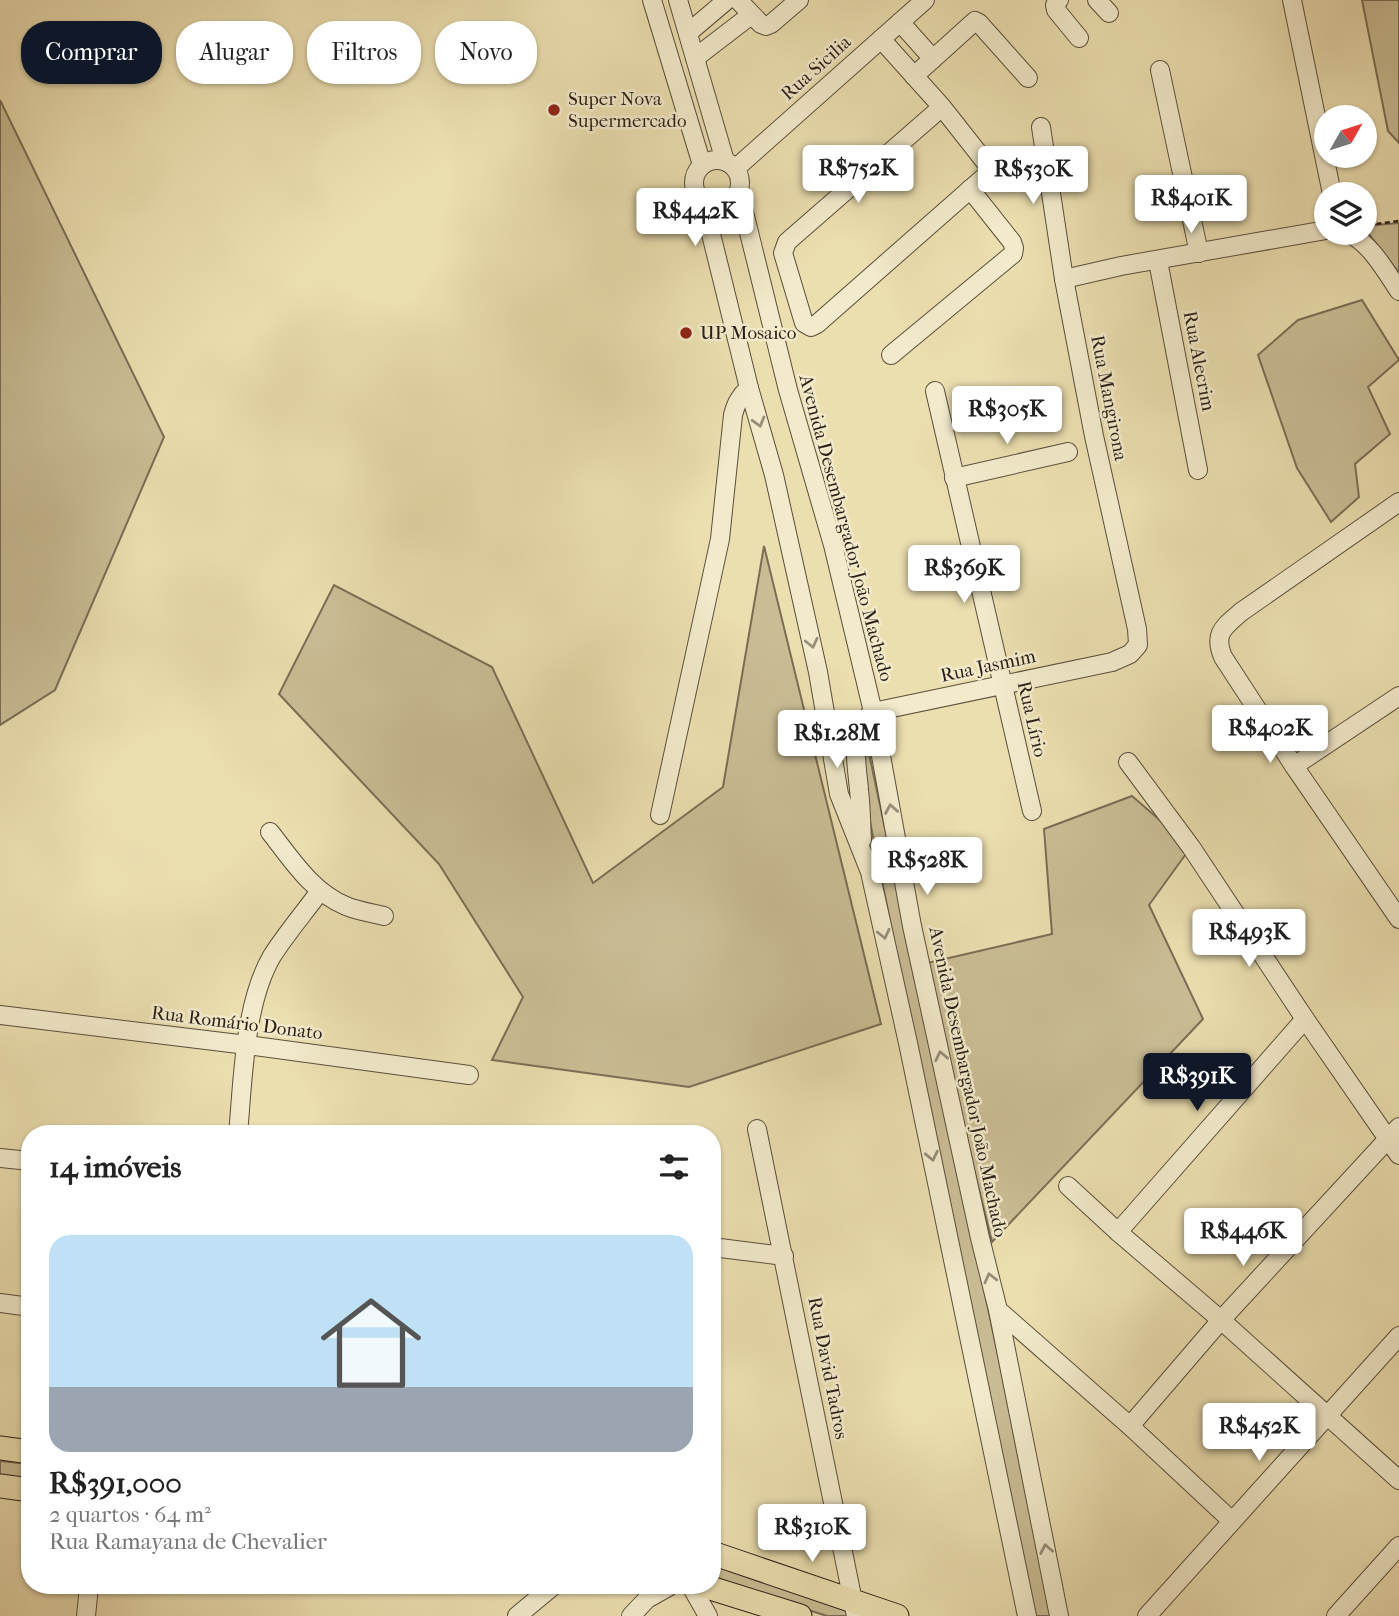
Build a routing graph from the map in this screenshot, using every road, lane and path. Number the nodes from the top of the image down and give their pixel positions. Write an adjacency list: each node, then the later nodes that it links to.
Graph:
1 (652, 0): 21 (street)
2 (678, 0): 11 (street)
3 (727, 0): 11 (street)
4 (738, 0): 9 (street)
5 (799, 0): 9 (street)
6 (925, 0): 10 (street, Rua Sicilia)
7 (1059, 0): 12 (street)
8 (1292, 0): 23 (street)
9 (751, 15): 14 (street)
10 (900, 22): 13 (street, Rua Sicilia); 15 (street)
11 (688, 33): 14 (street)
12 (1079, 38)
13 (881, 39): 17 (street); 22 (street, Rua Sicilia)
14 (695, 58): 22 (street)
15 (933, 59): 17 (street); 18 (street)
16 (1160, 70): 31 (street)
17 (914, 76): 19 (street)
18 (1028, 78)
19 (942, 107): 24 (street); 24 (street)
20 (1041, 127): 33 (street, Rua Mangirona)
21 (702, 165): 22 (street); 26 (street)
22 (731, 165): 25 (street)
23 (1330, 182)
24 (970, 189): 35 (street)
25 (739, 192): 26 (street); 45 (street, Avenida Desembargador João Machado)
26 (709, 205): 36 (street)
27 (1399, 221): 28 (path)
28 (1377, 224)
29 (1314, 232): 31 (street)
30 (1364, 245): 34 (street)
31 (1199, 253): 32 (street)
32 (1158, 261): 33 (street); 39 (street, Rua Alecrim)
33 (1064, 279): 42 (street, Rua Mangirona)
34 (1399, 291)
35 (891, 355)
36 (749, 388): 49 (street); 51 (street, one-way to 51)
37 (935, 391): 40 (street, Rua Lírio)
38 (1069, 452): 40 (street)
39 (1198, 470)
40 (954, 478): 43 (street, Rua Lírio)
41 (1399, 502): 47 (street)
42 (1112, 662): 43 (street, Rua Jasmim)
43 (1002, 685): 45 (street, Rua Jasmim); 48 (street, Rua Lírio)
44 (1399, 696): 47 (street)
45 (873, 712): 51 (street); 71 (street, Avenida Desembargador João Machado, one-way to 45)
46 (1128, 762): 56 (street)
47 (1294, 766): 53 (street)
48 (1032, 811)
49 (660, 814)
50 (270, 832): 52 (street)
51 (863, 850): 96 (street, one-way to 96)
52 (320, 891): 54 (street); 57 (street)
53 (1396, 909)
54 (384, 916)
55 (0, 1015): 57 (street, Rua Romário Donato)
56 (1305, 1019): 61 (street); 66 (street)
57 (247, 1045): 58 (street, Rua Romário Donato); 59 (street)
58 (469, 1075)
59 (238, 1125)
60 (757, 1129): 68 (street, Rua David Tadros)
61 (1393, 1133): 62 (street); 72 (street)
62 (1399, 1155)
63 (0, 1157): 64 (street)
64 (21, 1160)
65 (1068, 1186): 66 (street)
66 (1118, 1232): 72 (street)
67 (721, 1248): 68 (street)
68 (783, 1256): 89 (street, Rua David Tadros)
69 (0, 1303): 70 (street)
70 (21, 1306)
71 (998, 1310): 75 (street); 97 (street, Avenida Desembargador João Machado, one-way to 71)
72 (1222, 1320): 74 (street); 75 (street)
73 (1399, 1336): 74 (street)
74 (1329, 1415): 78 (street); 81 (street)
75 (1130, 1426): 81 (street)
76 (0, 1448): 77 (main road)
77 (21, 1451)
78 (1399, 1480)
79 (0, 1486): 80 (main road)
80 (21, 1489)
81 (1232, 1521): 98 (street)
82 (1399, 1545): 99 (street)
83 (721, 1556): 89 (main road)
84 (721, 1591): 94 (main road)
85 (88, 1594): 90 (street)
86 (543, 1594): 91 (street)
87 (656, 1594): 92 (street)
88 (696, 1594): 93 (street)
89 (855, 1608): 95 (main road)
90 (86, 1616)
91 (517, 1616)
92 (631, 1616)
93 (708, 1616)
94 (800, 1616)
95 (897, 1616)
96 (1027, 1616)
97 (1059, 1616)
98 (1147, 1616)
99 (1336, 1616)

